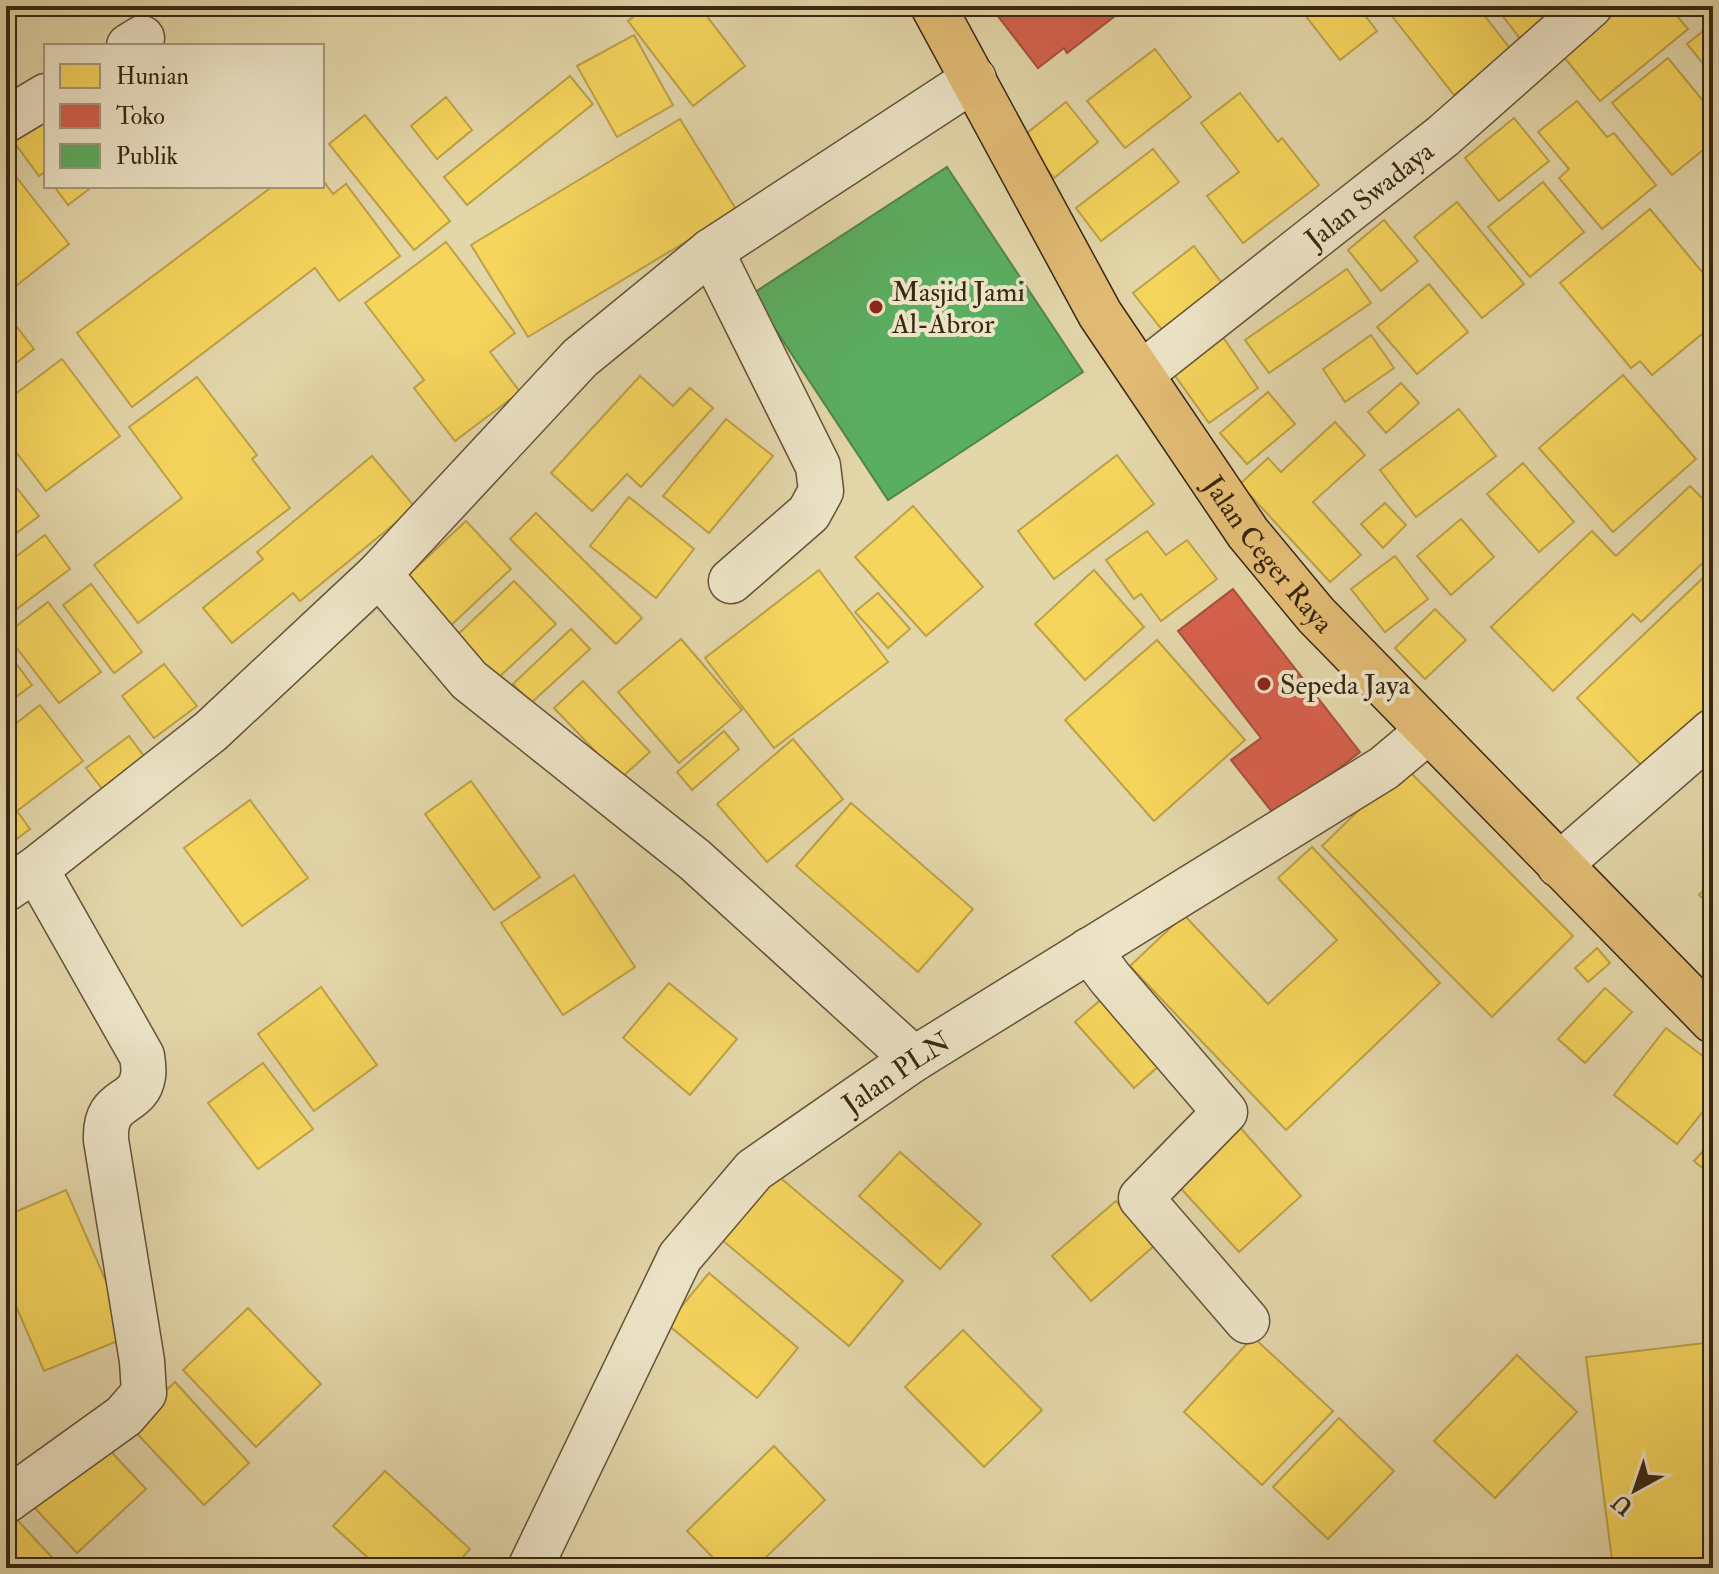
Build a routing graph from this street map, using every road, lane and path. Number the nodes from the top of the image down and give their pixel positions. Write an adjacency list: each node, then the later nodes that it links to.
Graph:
1 (933, 6): 3 (main road, Jalan Ceger Raya)
2 (1590, 6): 7 (street, Jalan Swadaya)
3 (974, 79): 6 (street); 7 (main road, Jalan Ceger Raya)
4 (44, 97): 5 (street)
5 (6, 120)
6 (711, 251): 8 (street); 9 (street)
7 (1141, 374): 10 (main road, Jalan Ceger Raya)
8 (379, 574): 13 (street); 16 (street)
9 (731, 581)
10 (1428, 731): 12 (main road, Jalan Ceger Raya); 14 (street, Jalan PLN)
11 (1713, 731): 12 (street)
12 (1559, 865): 15 (main road, Jalan Ceger Raya)
13 (21, 879): 18 (street)
14 (1089, 950): 16 (street, Jalan PLN); 17 (street)
15 (1713, 1021)
16 (914, 1059): 19 (street, Jalan PLN)
17 (1247, 1321)
18 (6, 1501)
19 (530, 1568)

